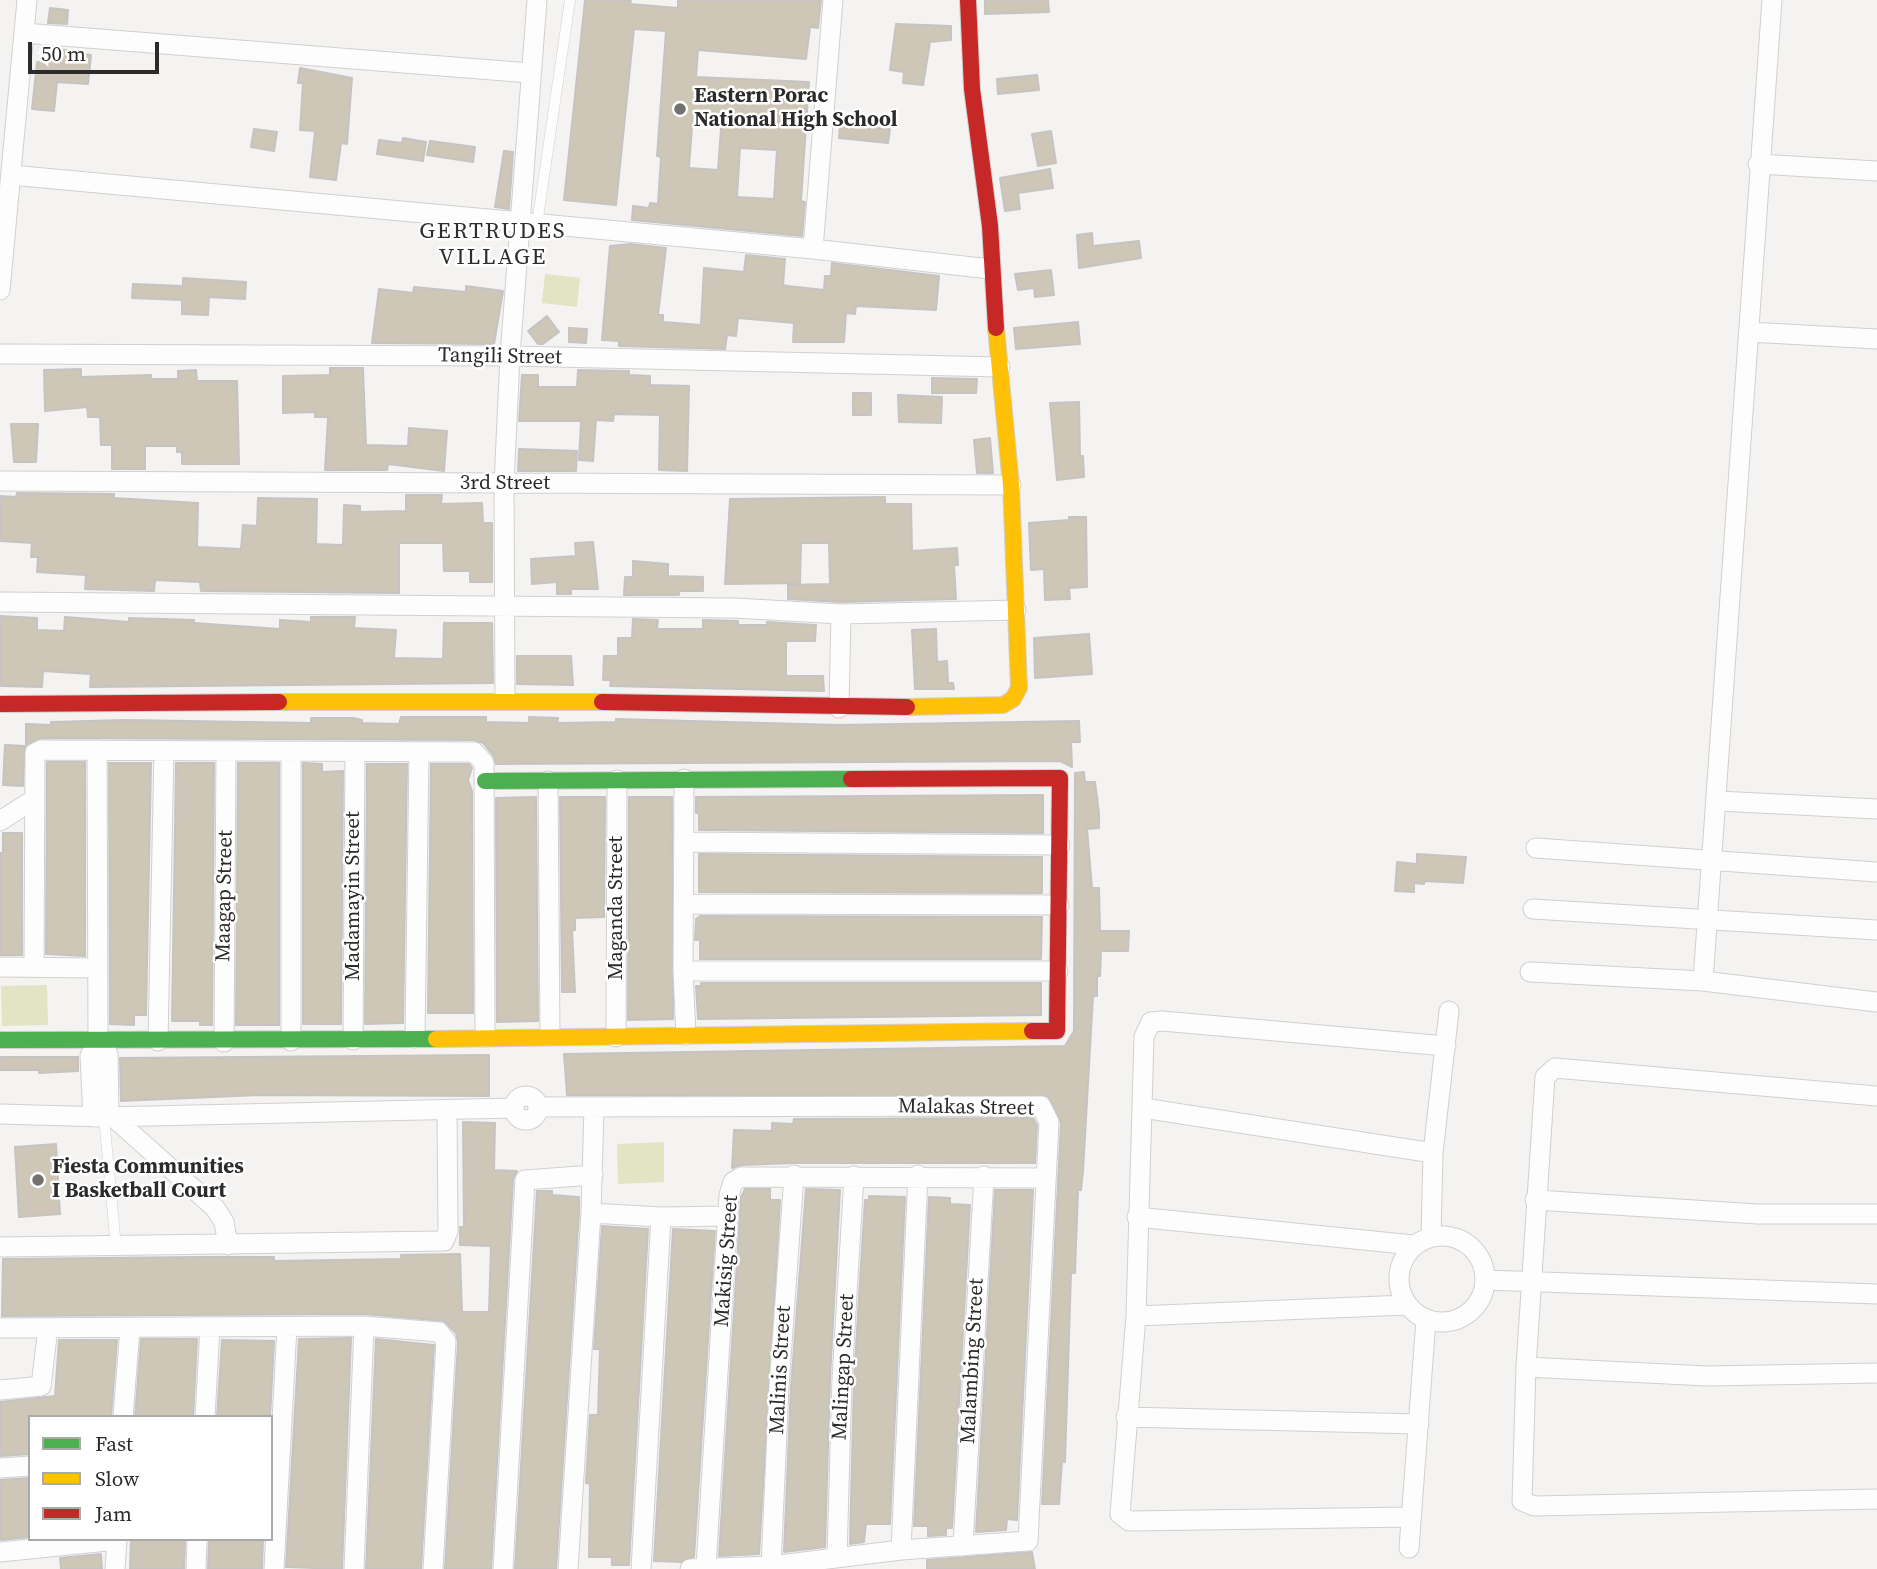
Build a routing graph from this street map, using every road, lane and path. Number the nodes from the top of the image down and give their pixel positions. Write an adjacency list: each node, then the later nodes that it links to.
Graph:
1 (27, 0): 7 (street)
2 (537, 0): 8 (street)
3 (570, 0): 12 (lane)
4 (833, 0): 13 (street)
5 (968, 0): 14 (street)
6 (1772, 0): 9 (street)
7 (24, 33): 8 (street); 11 (street)
8 (530, 73): 12 (street)
9 (1758, 164): 10 (street); 16 (street)
10 (1877, 171)
11 (10, 175): 12 (street); 15 (street)
12 (529, 224): 13 (street); 19 (street)
13 (813, 249): 14 (street)
14 (989, 269): 20 (street)
15 (0, 290)
16 (1749, 332): 17 (street); 42 (street)
17 (1877, 339)
18 (0, 354): 19 (street, Tangili Street)
19 (510, 356): 20 (street, Tangili Street); 22 (street)
20 (1000, 367): 23 (street)
21 (0, 481): 22 (street, 3rd Street)
22 (504, 484): 23 (street, 3rd Street); 25 (street)
23 (1011, 485): 26 (street)
24 (0, 601): 25 (street)
25 (506, 606): 27 (street); 28 (street)
26 (1016, 610): 27 (street); 30 (street)
27 (841, 614): 30 (street)
28 (505, 700): 29 (street); 30 (street)
29 (0, 704)
30 (839, 708)
31 (97, 750): 32 (street); 41 (street); 57 (street)
32 (164, 751): 33 (street); 72 (street)
33 (226, 751): 34 (street); 74 (street, Maagap Street)
34 (291, 751): 35 (street); 73 (street)
35 (355, 752): 36 (street); 71 (street, Madamayin Street)
36 (419, 752): 39 (street); 68 (street)
37 (684, 779): 38 (street); 45 (street); 46 (street)
38 (617, 780): 40 (street); 67 (street, Maganda Street)
39 (485, 781): 40 (street); 66 (street)
40 (548, 781): 65 (street)
41 (33, 800): 44 (street); 56 (street)
42 (1717, 801): 43 (street); 48 (street)
43 (1877, 809)
44 (0, 821)
45 (684, 842): 46 (street); 50 (street)
46 (1060, 845): 51 (street)
47 (1536, 848): 48 (street)
48 (1713, 860): 49 (street); 53 (street)
49 (1877, 872)
50 (685, 904): 51 (street); 58 (street)
51 (1059, 905): 59 (street)
52 (1533, 909): 53 (street)
53 (1707, 921): 54 (street); 61 (street)
54 (1877, 930)
55 (0, 967): 56 (street)
56 (34, 967): 57 (street)
57 (96, 968): 69 (street)
58 (683, 971): 59 (street); 64 (street)
59 (1058, 971): 64 (street)
60 (1530, 972): 61 (street)
61 (1703, 981): 62 (street)
62 (1877, 1002)
63 (1449, 1011): 75 (street)
64 (686, 1035): 67 (street)
65 (550, 1036): 66 (street); 67 (street)
66 (485, 1037): 68 (street)
67 (616, 1037)
68 (415, 1038): 71 (street)
69 (98, 1039): 70 (street); 72 (street); 81 (street)
70 (0, 1040)
71 (353, 1040): 73 (street)
72 (158, 1041): 74 (street)
73 (291, 1041): 74 (street)
74 (224, 1042)
75 (1446, 1045): 78 (street); 82 (street)
76 (1877, 1096): 89 (street)
77 (594, 1108): 79 (street, Malakas Street); 83 (street); 88 (street, Malakas Street)
78 (1143, 1108): 82 (street); 94 (street)
79 (446, 1111): 81 (street); 96 (street)
80 (0, 1114): 81 (street)
81 (105, 1117): 96 (street); 98 (lane)
82 (1433, 1153): 95 (street)
83 (593, 1175): 90 (street); 137 (street)
84 (794, 1175): 86 (street, Makisig Street); 92 (street, Makisig Street); 130 (street, Malinis Street)
85 (918, 1175): 86 (street, Makisig Street); 87 (street, Makisig Street); 127 (street)
86 (854, 1176): 129 (street, Malingap Street)
87 (984, 1176): 88 (street, Makisig Street); 125 (street, Malambing Street)
88 (1044, 1178): 125 (street, Malakas Street)
89 (1535, 1200): 91 (street); 100 (street)
90 (591, 1213): 93 (street); 138 (street)
91 (1877, 1214)
92 (728, 1216): 93 (street); 131 (street, Makisig Street)
93 (661, 1217): 139 (street)
94 (1137, 1217): 95 (street); 103 (street)
95 (1422, 1241): 99 (street); 102 (street)
96 (228, 1245): 98 (street)
97 (0, 1247): 98 (street)
98 (116, 1247)
99 (1486, 1280): 100 (street); 104 (street)
100 (1533, 1281): 101 (street); 111 (street)
101 (1877, 1294)
102 (1406, 1305): 103 (street); 104 (street)
103 (1136, 1316): 116 (street)
104 (1426, 1320): 117 (street)
105 (364, 1326): 107 (street); 135 (street); 136 (street)
106 (210, 1327): 107 (street); 110 (street); 115 (street)
107 (287, 1327): 134 (street)
108 (0, 1328): 109 (street)
109 (48, 1328): 110 (street); 113 (street)
110 (130, 1328): 114 (street)
111 (1526, 1367): 112 (street); 120 (street)
112 (1877, 1373)
113 (0, 1390)
114 (123, 1415)
115 (205, 1415)
116 (1126, 1417): 117 (street); 121 (street)
117 (1419, 1424): 121 (street)
118 (28, 1466): 119 (street)
119 (0, 1468)
120 (1877, 1499)
121 (1411, 1517): 126 (street)
122 (107, 1541): 128 (street)
123 (117, 1541): 132 (street)
124 (197, 1541): 133 (street)
125 (963, 1546): 127 (street)
126 (1409, 1548)
127 (901, 1550): 129 (street)
128 (0, 1552)
129 (837, 1559): 130 (street)
130 (771, 1566): 131 (street)
131 (698, 1568)
132 (115, 1569)
133 (196, 1569)
134 (274, 1569)
135 (354, 1569)
136 (433, 1569)
137 (503, 1569)
138 (568, 1569)
139 (641, 1569)

